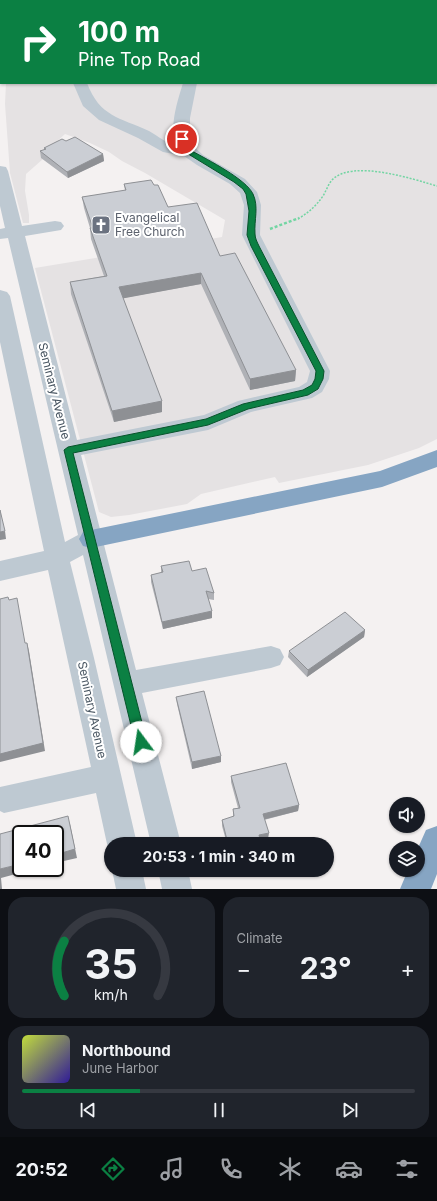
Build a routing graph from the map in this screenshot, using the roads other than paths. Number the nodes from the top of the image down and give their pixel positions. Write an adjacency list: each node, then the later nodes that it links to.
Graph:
1 (80, 84): 3 (street)
2 (190, 84): 3 (street)
3 (187, 151): 8 (street)
4 (0, 171): 6 (street, Seminary Avenue)
5 (55, 226): 6 (street)
6 (7, 233): 8 (street, Seminary Avenue)
7 (0, 296): 11 (street, Seminary Avenue)
8 (68, 450): 10 (street, Seminary Avenue)
9 (437, 458): 10 (highway)
10 (91, 539): 11 (street); 14 (street, Seminary Avenue)
11 (57, 558): 12 (street); 15 (street, Seminary Avenue)
12 (0, 571)
13 (270, 657): 14 (street)
14 (126, 684): 18 (street, Seminary Avenue)
15 (107, 777): 16 (street); 17 (street, Seminary Avenue)
16 (4, 800)
17 (120, 837)
18 (164, 837)
19 (437, 840): 22 (highway)
20 (128, 877): 23 (street)
21 (174, 877): 24 (street)
22 (419, 881)
23 (131, 889)
24 (177, 889)

